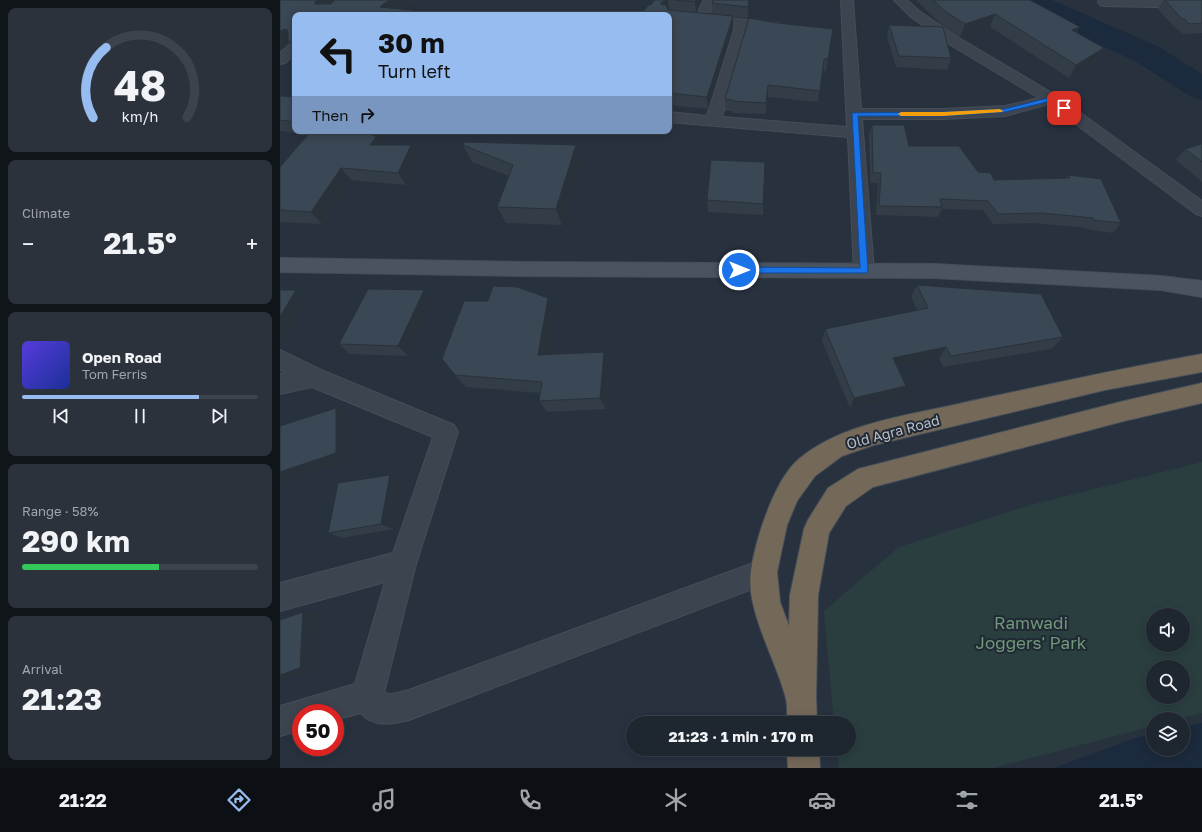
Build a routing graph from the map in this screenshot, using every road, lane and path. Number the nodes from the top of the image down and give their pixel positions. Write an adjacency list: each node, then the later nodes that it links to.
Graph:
1 (709, 0): 7 (street)
2 (847, 0): 13 (street)
3 (900, 0): 12 (street)
4 (1104, 2): 5 (street)
5 (1202, 4)
6 (672, 16): 7 (street)
7 (702, 19): 8 (street)
8 (742, 24): 9 (street); 15 (street)
9 (788, 28)
10 (292, 50): 11 (street)
11 (280, 60)
12 (1052, 99): 13 (street); 17 (street)
13 (855, 114): 16 (street)
14 (672, 117): 15 (street)
15 (713, 121): 16 (street)
16 (855, 133): 19 (street)
17 (1202, 210)
18 (280, 265): 19 (main road)
19 (864, 271): 20 (main road)
20 (1202, 289)
21 (280, 359): 23 (street)
22 (1202, 363): 27 (highway, Old Agra Road)
23 (313, 377): 24 (street); 26 (street)
24 (280, 384)
25 (1202, 393): 31 (highway, Old Agra Road)
26 (403, 564): 28 (street); 29 (street)
27 (764, 572): 29 (street); 31 (highway, Old Agra Road)
28 (280, 597)
29 (366, 696): 30 (street)
30 (338, 704)
31 (801, 710)
32 (292, 718): 33 (street)
33 (280, 721)
34 (803, 756): 35 (highway)
35 (804, 768)

